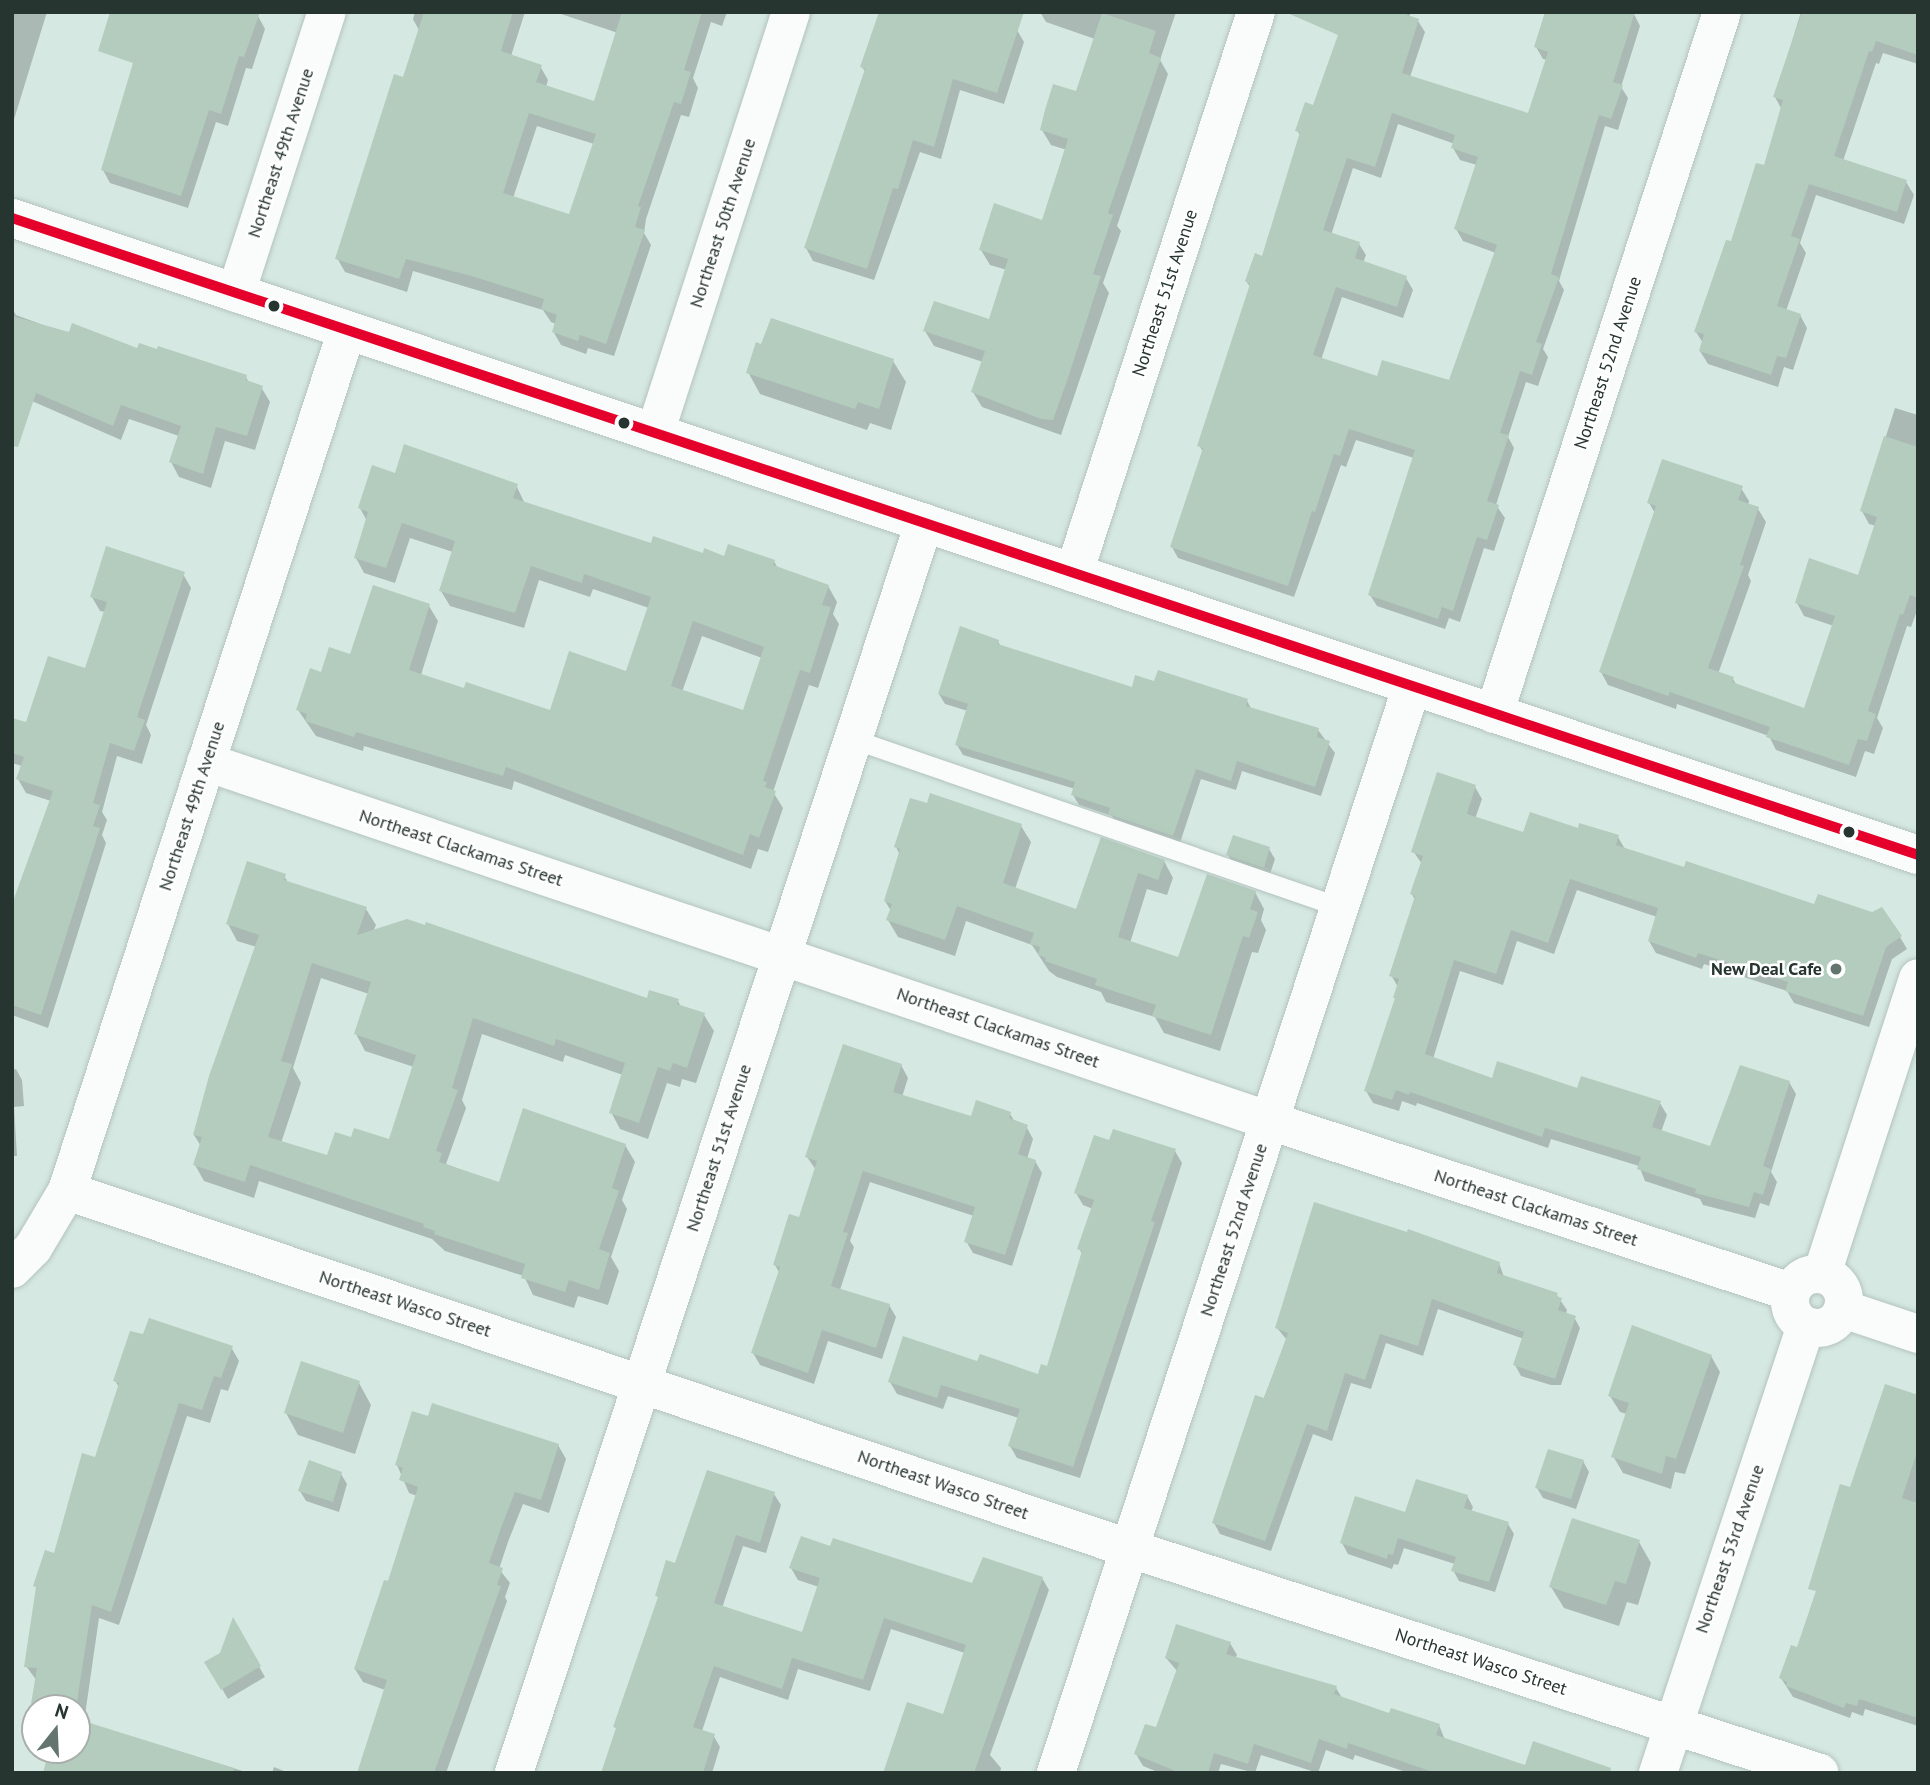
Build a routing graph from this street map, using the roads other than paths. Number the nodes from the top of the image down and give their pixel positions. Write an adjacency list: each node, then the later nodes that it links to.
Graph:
1 (327, 12): 6 (street, Northeast 49th Avenue)
2 (791, 12): 8 (street, Northeast 50th Avenue)
3 (1256, 12): 10 (street, Northeast 51st Avenue)
4 (1722, 12): 12 (street, Northeast 52nd Avenue)
5 (12, 218): 6 (street)
6 (236, 293): 7 (street)
7 (346, 330): 8 (street); 14 (street, Northeast 49th Avenue)
8 (654, 433): 9 (street)
9 (924, 523): 10 (street); 13 (street, Northeast 51st Avenue)
10 (1074, 573): 11 (street)
11 (1412, 686): 12 (street); 16 (street, Northeast 52nd Avenue)
12 (1494, 713): 15 (street)
13 (853, 739): 16 (lane); 17 (street, Northeast 51st Avenue)
14 (206, 762): 17 (street, Northeast Clackamas Street); 20 (street, Northeast 49th Avenue)
15 (1918, 855)
16 (1339, 907): 19 (street, Northeast 52nd Avenue)
17 (782, 955): 19 (street, Northeast Clackamas Street); 24 (street, Northeast 51st Avenue)
18 (1918, 978): 22 (street, Northeast 53rd Avenue)
19 (1270, 1121): 22 (street, Northeast Clackamas Street); 25 (street, Northeast 52nd Avenue)
20 (67, 1191): 21 (street, Northeast 49th Avenue); 24 (street, Northeast Wasco Street)
21 (12, 1269)
22 (1806, 1297): 23 (street); 26 (street, Northeast 53rd Avenue)
23 (1918, 1335)
24 (643, 1383): 25 (street, Northeast Wasco Street); 27 (street, Northeast 51st Avenue)
25 (1130, 1549): 26 (street, Northeast Wasco Street); 28 (street, Northeast 52nd Avenue)
26 (1673, 1724): 29 (street, Northeast 53rd Avenue); 30 (street, Northeast Wasco Street)
27 (514, 1773)
28 (1056, 1773)
29 (1658, 1773)
30 (1820, 1773)

